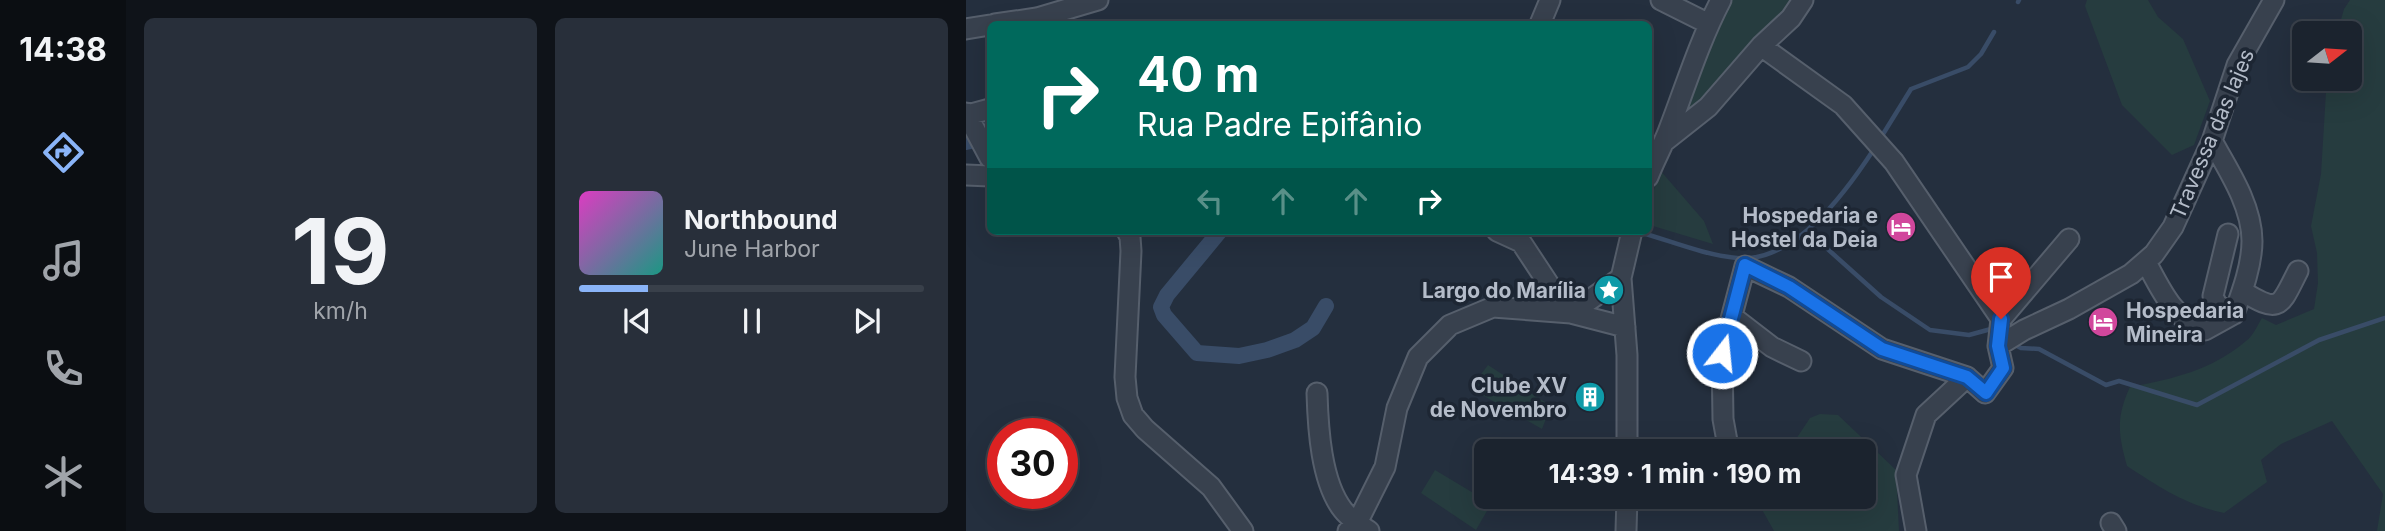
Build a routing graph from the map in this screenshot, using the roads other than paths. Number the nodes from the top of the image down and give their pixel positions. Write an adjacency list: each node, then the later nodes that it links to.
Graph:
1 (1550, 0): 8 (street)
2 (1661, 0): 9 (street)
3 (1721, 0): 9 (street)
4 (1803, 0): 12 (street)
5 (2274, 0): 16 (street, Travessa das lajes)
6 (1092, 1): 7 (street)
7 (1037, 21)
8 (1541, 21)
9 (1709, 24): 15 (street)
10 (987, 26): 11 (street)
11 (966, 29)
12 (1761, 46): 15 (street); 32 (street)
13 (987, 115): 14 (street)
14 (977, 133)
15 (1665, 141): 17 (street)
16 (2212, 141): 25 (street, Travessa das lajes); 28 (street)
17 (1652, 168)
18 (966, 175): 19 (street)
19 (987, 176)
20 (2228, 234): 30 (street)
21 (1129, 235): 42 (street)
22 (1506, 235): 29 (street)
23 (1631, 235): 26 (street)
24 (2069, 239): 32 (street)
25 (2146, 262): 30 (street); 34 (street, Travessa das lajes)
26 (1623, 269): 29 (street); 33 (street)
27 (2298, 271): 28 (street)
28 (2242, 291): 30 (street)
29 (1572, 313): 33 (street); 41 (street)
30 (2234, 314)
31 (1733, 317): 35 (street); 36 (street); 39 (street)
32 (2001, 319): 34 (street)
33 (1625, 327): 38 (street)
34 (1998, 346): 36 (street)
35 (1801, 361)
36 (1967, 377): 44 (street)
37 (1317, 393): 41 (street)
38 (1627, 439)
39 (1727, 439)
40 (1627, 509): 43 (street)
41 (1358, 528)
42 (1244, 531)
43 (1626, 531)
44 (1916, 531)

